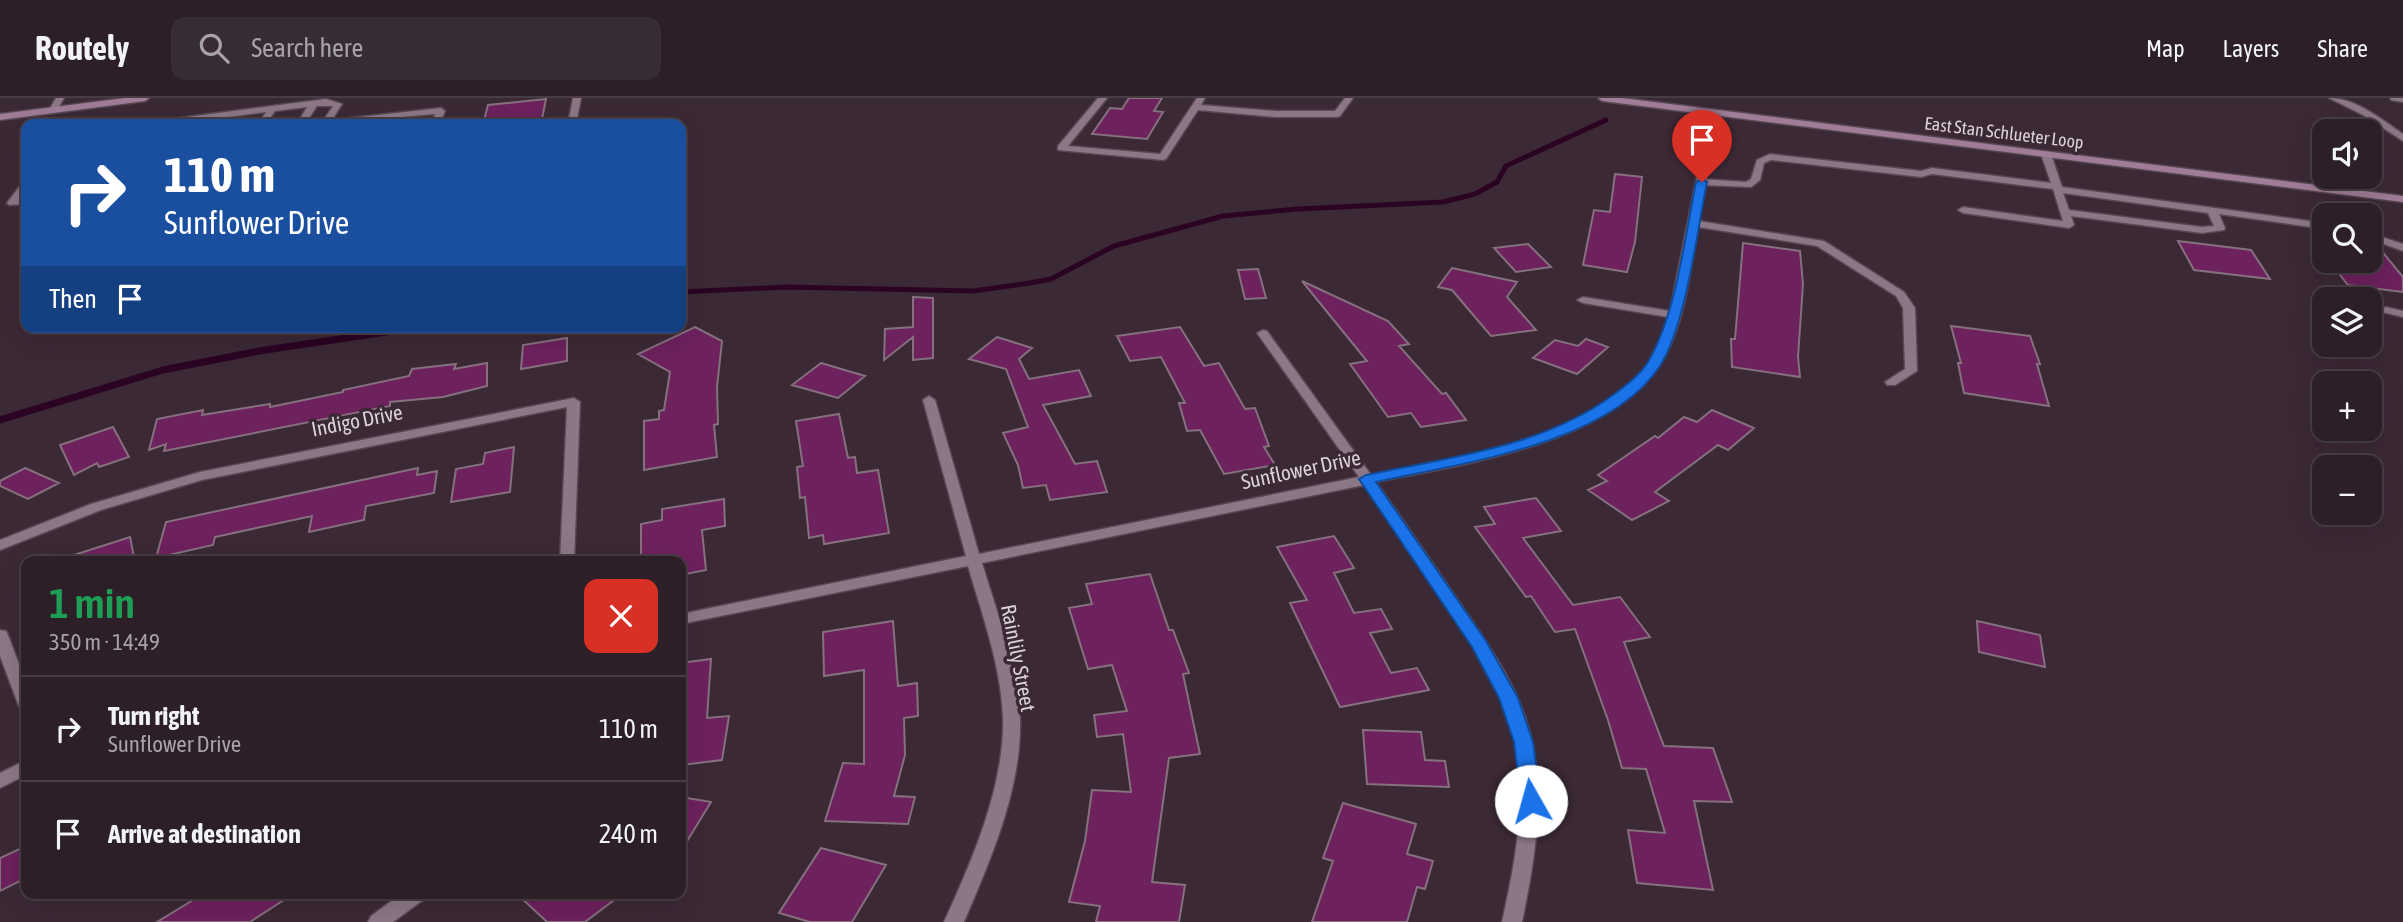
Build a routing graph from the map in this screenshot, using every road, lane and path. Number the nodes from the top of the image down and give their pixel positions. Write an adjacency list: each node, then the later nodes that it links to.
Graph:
1 (61, 98): 13 (street)
2 (145, 98): 13 (main road)
3 (577, 98): 22 (street)
4 (1103, 98): 10 (street)
5 (1349, 98): 10 (street)
6 (1602, 98): 14 (main road, East Stan Schlueter Loop)
7 (2333, 98): 23 (street)
8 (2395, 98): 9 (street)
9 (2403, 99)
10 (1198, 102)
11 (314, 103): 12 (street); 18 (street); 19 (street)
12 (273, 108): 16 (street); 17 (street)
13 (53, 110): 15 (main road)
14 (1713, 113): 24 (main road, East Stan Schlueter Loop); 25 (street, Sunflower Drive)
15 (0, 117)
16 (223, 119)
17 (265, 119)
18 (304, 119)
19 (329, 119)
20 (370, 119): 21 (street)
21 (438, 119)
22 (573, 119)
23 (2403, 138)
24 (2046, 154): 26 (street); 28 (main road, East Stan Schlueter Loop)
25 (1702, 182): 26 (street); 33 (street, Sunflower Drive)
26 (2057, 188): 31 (street); 32 (street)
27 (21, 191): 29 (street)
28 (2403, 199)
29 (21, 202)
30 (1963, 210): 32 (street)
31 (2212, 211): 32 (street); 34 (street)
32 (2065, 212)
33 (1693, 223): 40 (street, Sunflower Drive); 42 (street)
34 (2312, 224)
35 (2382, 240): 36 (street)
36 (2403, 248)
37 (1583, 300): 40 (street)
38 (2386, 310): 39 (street)
39 (2403, 314)
40 (1674, 315): 44 (street, Sunflower Drive)
41 (1263, 333): 44 (street)
42 (1891, 382)
43 (929, 400): 47 (street, Rainlily Street)
44 (1366, 479): 47 (street, Sunflower Drive); 56 (street)
45 (0, 545): 46 (street, Indigo Drive)
46 (567, 556)
47 (974, 561): 48 (street, Sunflower Drive); 55 (street, Rainlily Street)
48 (686, 618)
49 (0, 635): 50 (street)
50 (21, 691)
51 (21, 769): 52 (street)
52 (0, 780)
53 (409, 899): 54 (street)
54 (378, 922)
55 (954, 922)
56 (1512, 922)

